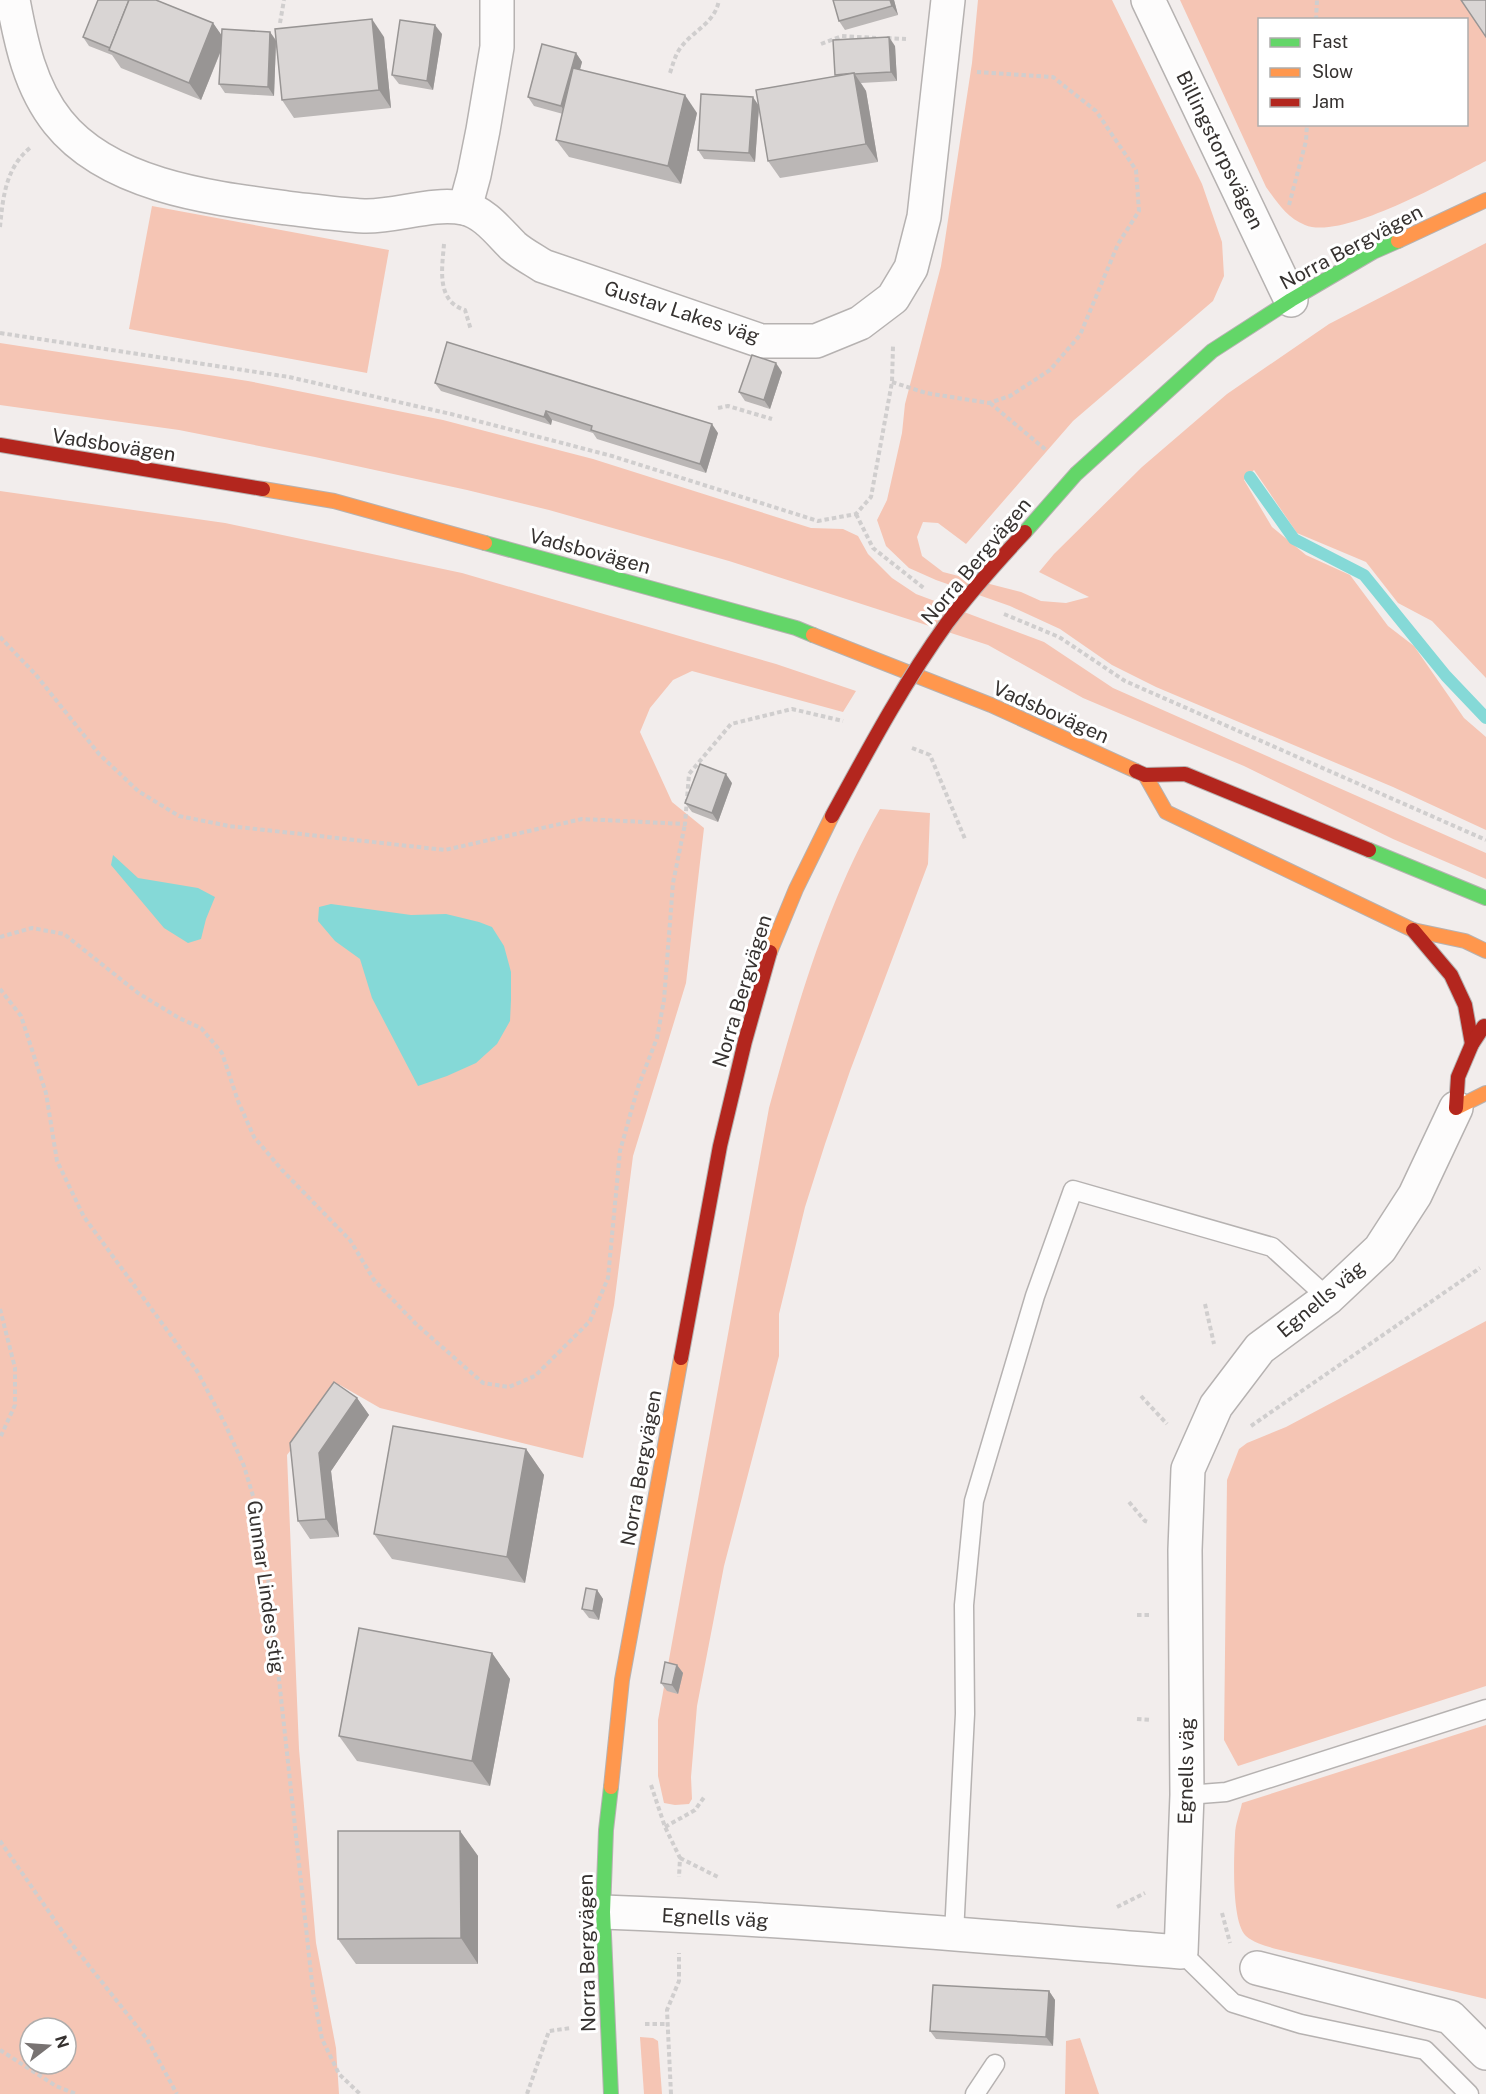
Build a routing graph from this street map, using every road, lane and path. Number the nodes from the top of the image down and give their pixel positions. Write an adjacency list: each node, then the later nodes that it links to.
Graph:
1 (13, 0): 13 (street)
2 (284, 0): 9 (path)
3 (497, 0): 17 (street)
4 (719, 0): 12 (path)
5 (948, 0): 11 (street, Gustav Lakes väg)
6 (1148, 0): 19 (street, Billingstorpsvägen)
7 (1317, 0): 8 (path)
8 (1316, 18)
9 (280, 23)
10 (821, 44): 11 (path)
11 (942, 53): 17 (street, Gustav Lakes väg); 22 (path)
12 (670, 73)
13 (59, 124): 17 (street); 18 (path)
14 (1307, 126): 16 (path)
15 (1486, 200): 19 (street, Norra Bergvägen)
16 (1288, 207)
17 (454, 208): 20 (path)
18 (0, 227)
19 (1291, 300): 65 (street, Norra Bergvägen, bridge)
20 (471, 330)
21 (0, 333): 27 (path)
22 (989, 403): 26 (path); 27 (path)
23 (718, 408): 24 (path)
24 (772, 419)
25 (0, 446): 33 (street, Vadsbovägen)
26 (1050, 453)
27 (856, 514): 28 (path)
28 (928, 591)
29 (995, 611): 36 (path)
30 (0, 637): 34 (path)
31 (846, 722): 34 (path)
32 (909, 747): 35 (path)
33 (1145, 775): 37 (street, Vadsbovägen); 38 (street)
34 (685, 824): 39 (path)
35 (965, 839)
36 (1486, 840)
37 (1486, 898)
38 (1413, 930): 40 (street); 43 (street)
39 (0, 936)
40 (1486, 951)
41 (0, 989): 78 (path, Gunnar Lindes stig)
42 (1486, 1024): 43 (street)
43 (1472, 1044): 45 (street)
44 (1486, 1093): 45 (street)
45 (1456, 1108): 47 (street, Egnells väg)
46 (1480, 1268): 53 (path)
47 (1328, 1298): 59 (street, Egnells väg); 66 (lane)
48 (1204, 1304): 50 (path)
49 (0, 1309): 54 (path)
50 (1214, 1346)
51 (1141, 1396): 52 (path)
52 (1172, 1428)
53 (1246, 1429)
54 (0, 1438)
55 (1129, 1502): 56 (path)
56 (1153, 1523)
57 (1486, 1709): 59 (lane)
58 (650, 1775): 61 (path)
59 (1188, 1795): 67 (street, Egnells väg)
60 (705, 1796): 61 (path)
61 (665, 1827): 63 (path)
62 (0, 1841): 77 (path)
63 (679, 1875)
64 (1220, 1904): 69 (path)
65 (603, 1912): 66 (street, Egnells väg); 80 (street, Norra Bergvägen)
66 (954, 1934): 67 (street, Egnells väg)
67 (1181, 1952): 83 (lane)
68 (680, 1967): 70 (path)
69 (1257, 1968): 74 (street)
70 (666, 2024): 71 (path); 81 (path)
71 (640, 2025)
72 (570, 2028): 79 (path)
73 (0, 2050): 76 (path)
74 (1486, 2053)
75 (995, 2064): 82 (lane)
76 (76, 2094)
77 (177, 2094)
78 (360, 2094)
79 (527, 2094)
80 (611, 2094)
81 (671, 2094)
82 (975, 2094)
83 (1469, 2094)

